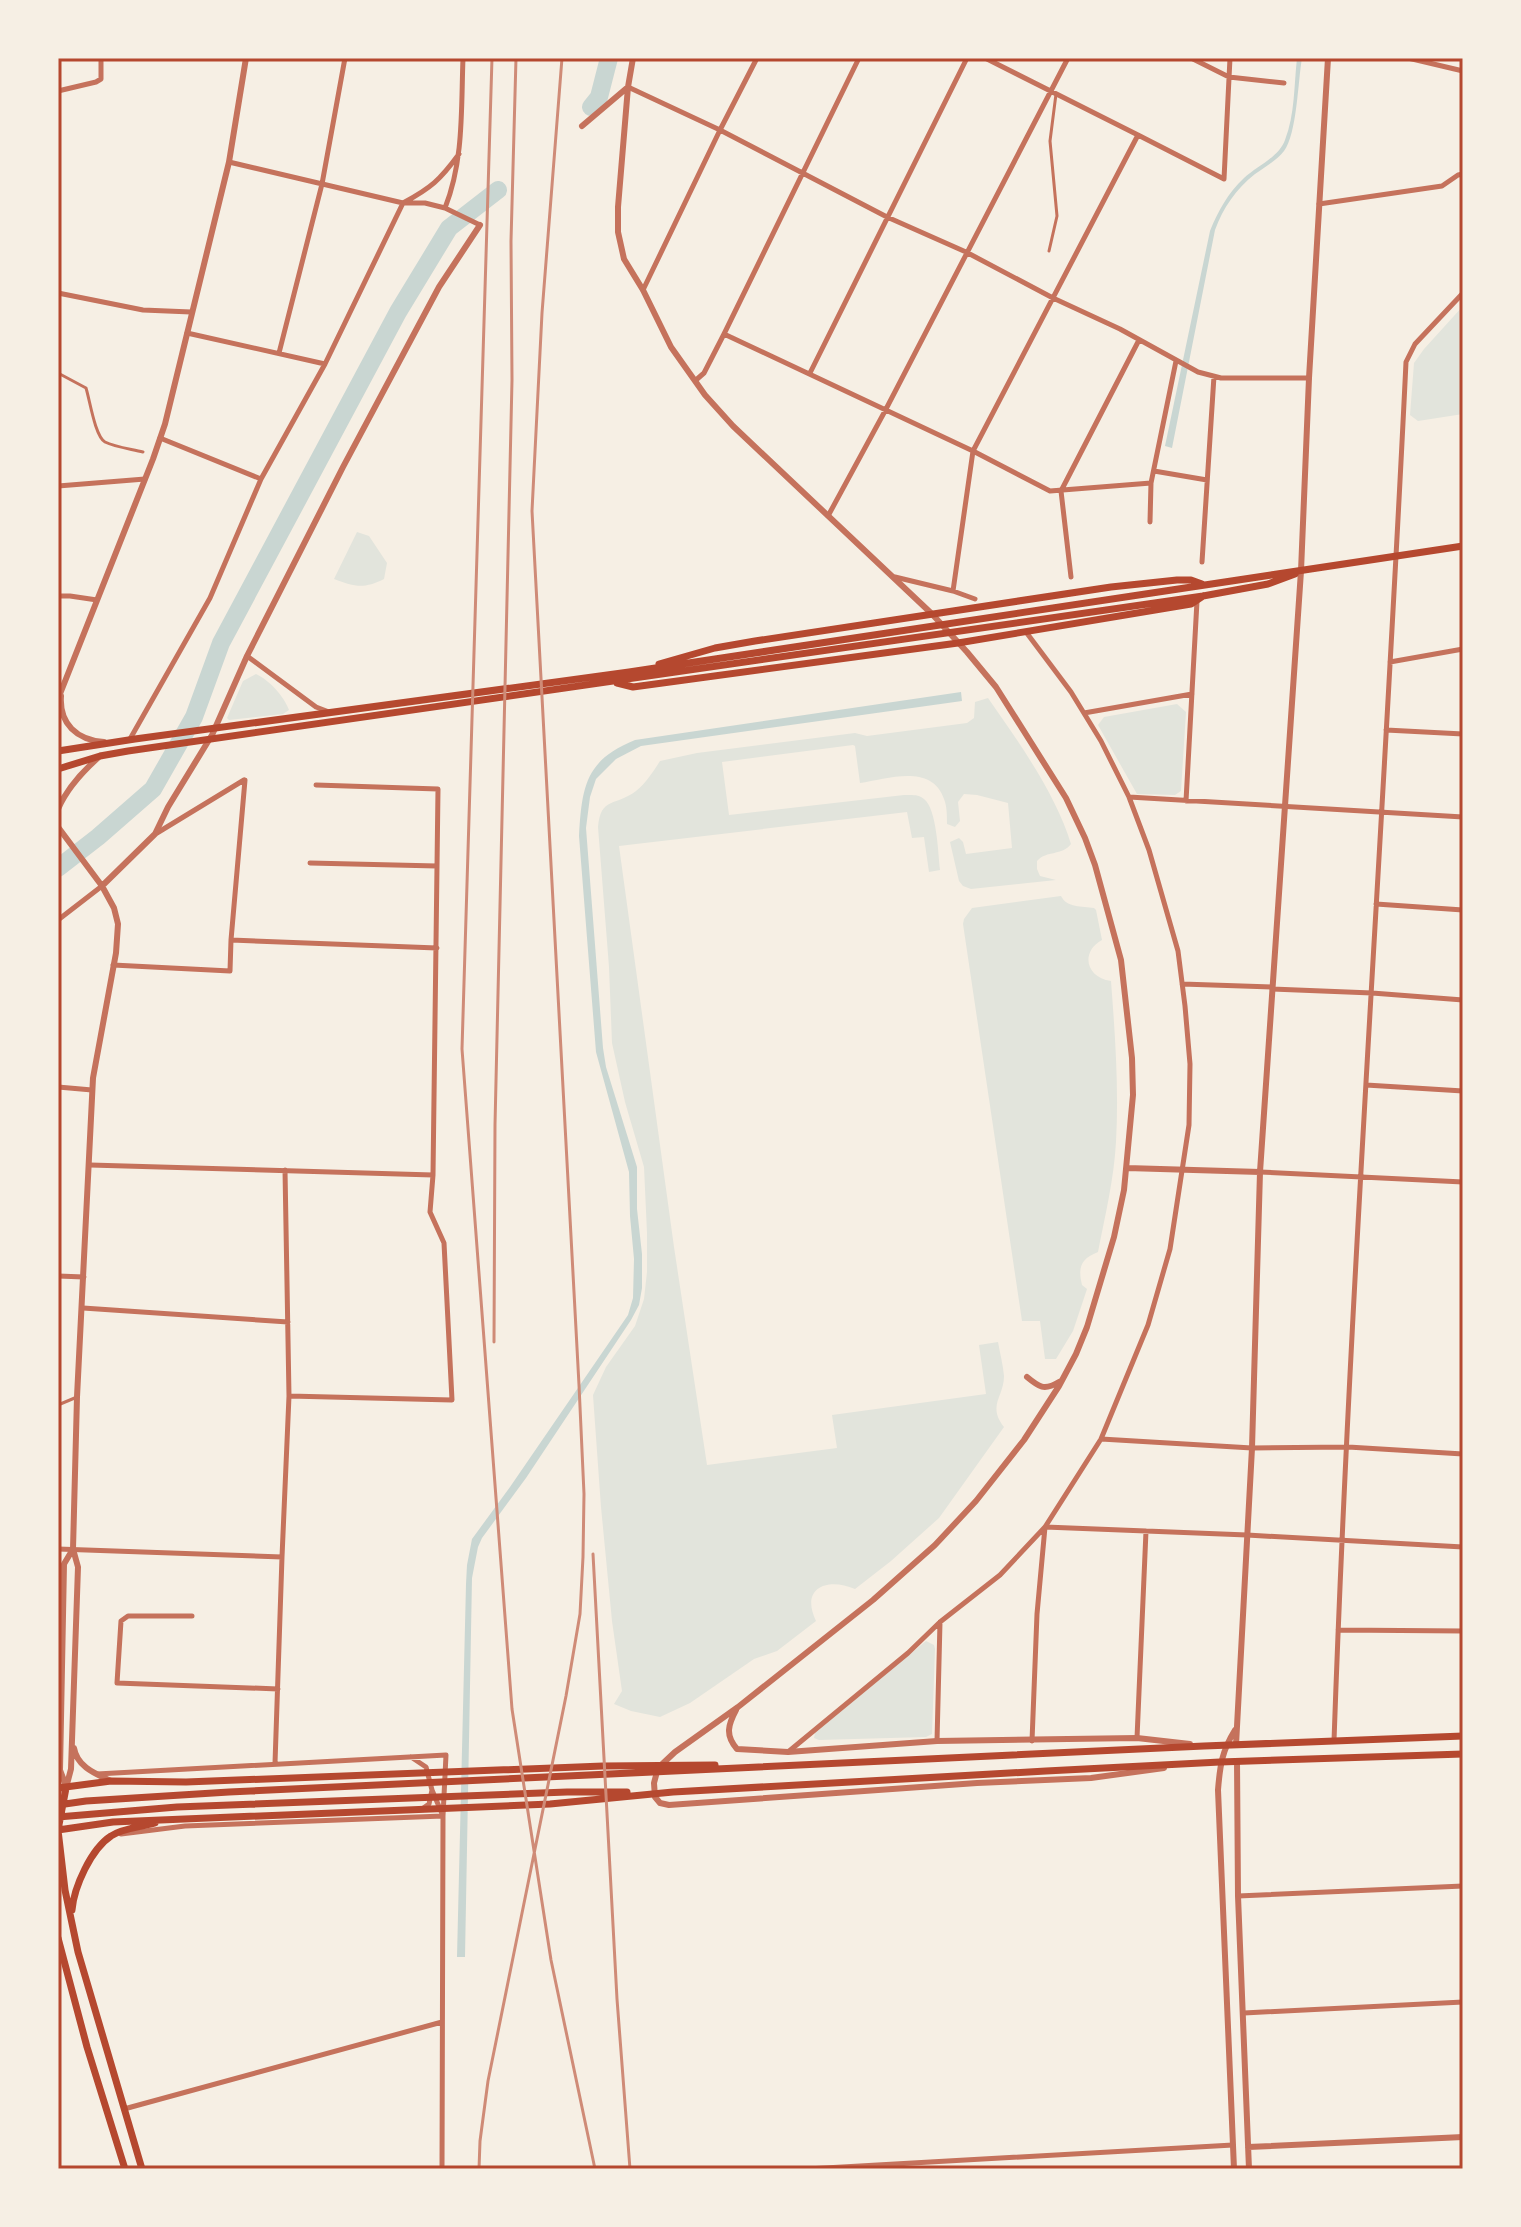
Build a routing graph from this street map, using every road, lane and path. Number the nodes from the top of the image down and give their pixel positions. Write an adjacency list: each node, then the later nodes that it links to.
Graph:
1 (101, 58): 19 (street)
2 (246, 58): 25 (street)
3 (345, 58): 28 (street)
4 (463, 58): 24 (street)
5 (633, 58): 18 (street)
6 (757, 58): 22 (street)
7 (859, 58): 26 (street)
8 (967, 58): 32 (street)
9 (985, 58): 20 (street)
10 (1068, 58): 20 (street)
11 (1191, 58): 16 (street)
12 (1230, 58): 16 (street)
13 (1328, 58): 30 (street)
14 (1408, 58): 15 (street)
15 (1463, 71)
16 (1229, 77): 17 (street); 23 (street)
17 (1284, 83)
18 (628, 87): 21 (street); 22 (street); 36 (street)
19 (58, 91)
20 (1053, 92): 23 (street); 34 (lane); 35 (street)
21 (582, 126)
22 (720, 130): 26 (street); 36 (street)
23 (1138, 135): 39 (street)
24 (459, 154): 29 (street); 31 (street)
25 (229, 162): 28 (street); 40 (street)
26 (801, 173): 32 (street); 42 (street)
27 (1463, 174): 30 (street)
28 (322, 184): 29 (street); 44 (street)
29 (403, 203): 31 (street); 46 (street)
30 (1319, 204): 50 (street)
31 (446, 209): 33 (street)
32 (887, 217): 35 (street); 48 (street)
33 (478, 224): 81 (street)
34 (1049, 251)
35 (966, 252): 39 (street); 52 (street)
36 (643, 290): 51 (street)
37 (58, 293): 40 (street)
38 (1463, 293): 66 (street)
39 (1053, 298): 43 (street); 54 (street)
40 (191, 312): 41 (street)
41 (187, 333): 44 (street); 53 (street)
42 (724, 334): 48 (street); 51 (street)
43 (1139, 340): 45 (street); 62 (street)
44 (279, 353): 46 (street)
45 (1176, 361): 49 (street); 56 (street)
46 (325, 364): 58 (street)
47 (58, 373): 55 (lane)
48 (810, 373): 52 (street)
49 (1214, 376): 50 (street); 59 (street)
50 (1309, 378): 68 (street)
51 (696, 380): 63 (street)
52 (885, 411): 54 (street); 63 (street)
53 (160, 438): 57 (street); 58 (street)
54 (973, 451): 62 (street); 72 (street)
55 (143, 452)
56 (1154, 471): 59 (street); 60 (street)
57 (145, 479): 61 (street); 76 (street)
58 (261, 479): 95 (street)
59 (1207, 480): 67 (street)
60 (1151, 483): 62 (street); 64 (street)
61 (58, 486)
62 (1061, 491): 70 (street)
63 (828, 516): 69 (street)
64 (1150, 522)
65 (1463, 546): 66 (main road)
66 (1397, 556): 68 (main road); 82 (street)
67 (1202, 562)
68 (1301, 571): 71 (main road); 75 (main road); 103 (street)
69 (891, 576): 72 (street); 77 (street)
70 (1071, 577)
71 (1203, 585): 77 (main road); 83 (main road)
72 (953, 591): 74 (street)
73 (58, 596): 76 (street)
74 (975, 599)
75 (1200, 599): 78 (main road); 84 (main road); 86 (street)
76 (97, 600): 87 (street)
77 (932, 614): 79 (street); 83 (main road)
78 (1026, 632): 79 (main road); 91 (street)
79 (958, 643): 84 (main road); 127 (street)
80 (1463, 649): 82 (street)
81 (247, 656): 89 (street); 108 (street)
82 (1390, 662): 93 (street)
83 (629, 672): 85 (main road)
84 (611, 681): 85 (main road)
85 (560, 684): 88 (main road)
86 (1192, 694): 91 (street); 102 (street)
87 (60, 696): 96 (street)
88 (441, 701): 90 (main road); 98 (main road)
89 (310, 703): 90 (street); 92 (street)
90 (329, 712): 92 (main road)
91 (1084, 713): 101 (street)
92 (302, 716): 95 (main road)
93 (1386, 730): 94 (street); 105 (street)
94 (1463, 734)
95 (132, 739): 96 (main road)
96 (112, 742): 97 (main road)
97 (58, 751)
98 (100, 756): 99 (main road); 104 (street)
99 (58, 769)
100 (316, 785): 110 (street)
101 (1129, 797): 102 (street); 118 (street)
102 (1186, 801): 103 (street)
103 (1285, 807): 105 (street); 119 (street)
104 (58, 809)
105 (1381, 811): 106 (street); 112 (street)
106 (1463, 817)
107 (58, 827): 111 (street)
108 (155, 834): 111 (street); 115 (street)
109 (310, 863): 110 (street)
110 (437, 866): 116 (street)
111 (102, 886): 114 (street); 117 (street)
112 (1376, 904): 113 (street); 120 (street)
113 (1463, 910)
114 (58, 920)
115 (231, 940): 116 (street); 117 (street)
116 (437, 948): 131 (street)
117 (113, 965): 124 (street)
118 (1182, 984): 119 (street); 128 (street)
119 (1272, 988): 120 (street); 130 (street)
120 (1372, 993): 121 (street); 122 (street)
121 (1463, 1000)
122 (1366, 1085): 125 (street); 132 (street)
123 (58, 1087): 124 (street)
124 (92, 1090): 126 (street)
125 (1463, 1091)
126 (90, 1165): 129 (street); 135 (street)
127 (1127, 1168): 128 (street); 139 (street)
128 (1183, 1169): 130 (street); 143 (street)
129 (285, 1170): 131 (street); 137 (street)
130 (1260, 1172): 132 (street); 145 (street)
131 (433, 1175): 140 (street)
132 (1361, 1176): 133 (street); 144 (street)
133 (1463, 1182)
134 (58, 1276): 135 (street)
135 (84, 1277): 136 (street)
136 (83, 1308): 137 (street); 141 (street)
137 (288, 1322): 140 (street)
138 (1027, 1377): 139 (street)
139 (1062, 1380): 160 (street)
140 (289, 1396): 154 (street)
141 (77, 1397): 142 (lane); 153 (street)
142 (58, 1405)
143 (1101, 1439): 145 (street); 147 (street)
144 (1348, 1447): 145 (street); 146 (street); 150 (street)
145 (1252, 1448): 149 (street)
146 (1463, 1454)
147 (1045, 1527): 148 (street); 156 (street); 166 (street)
148 (1146, 1531): 149 (street); 164 (street)
149 (1247, 1535): 150 (street); 161 (street)
150 (1342, 1539): 151 (street); 157 (street)
151 (1463, 1547)
152 (58, 1549): 153 (street)
153 (73, 1549): 154 (street); 162 (street); 172 (street)
154 (282, 1557): 159 (street)
155 (192, 1616): 159 (street)
156 (940, 1622): 165 (street); 171 (street)
157 (1338, 1630): 158 (street); 167 (street)
158 (1463, 1631)
159 (278, 1689): 177 (street)
160 (738, 1707): 171 (street); 178 (street)
161 (1237, 1726): 168 (street); 170 (street)
162 (72, 1731): 180 (street); 182 (street)
163 (1463, 1736): 167 (main road)
164 (1137, 1738): 166 (street); 169 (street)
165 (937, 1741): 166 (street); 171 (street)
166 (1032, 1741)
167 (1334, 1742): 168 (main road)
168 (1236, 1745): 170 (main road); 175 (main road)
169 (1204, 1746): 170 (main road); 179 (main road)
170 (1226, 1746): 176 (street)
171 (788, 1752)
172 (59, 1754): 182 (street)
173 (1463, 1754): 175 (main road)
174 (411, 1757): 177 (street); 183 (street); 186 (street)
175 (1237, 1761): 176 (main road); 193 (street)
176 (1220, 1762): 178 (main road); 201 (street)
177 (275, 1763): 180 (street)
178 (1204, 1763): 184 (main road)
179 (806, 1765): 181 (main road); 185 (main road)
180 (97, 1774): 181 (street)
181 (111, 1781): 182 (main road)
182 (62, 1788): 190 (main road)
183 (432, 1790): 186 (street); 188 (street)
184 (673, 1792): 187 (main road); 189 (main road)
185 (58, 1805)
186 (443, 1816): 188 (street); 198 (street)
187 (58, 1817)
188 (412, 1818): 191 (street)
189 (168, 1819): 190 (main road); 191 (main road)
190 (58, 1830): 194 (main road)
191 (112, 1835): 194 (main road)
192 (1463, 1886): 193 (street)
193 (1238, 1896): 197 (street)
194 (71, 1917): 199 (main road)
195 (58, 1937): 204 (main road)
196 (1463, 2002): 197 (street)
197 (1244, 2013): 202 (street)
198 (442, 2022): 199 (street); 206 (street)
199 (124, 2109): 205 (main road)
200 (1463, 2137): 202 (street)
201 (1233, 2145): 203 (street); 209 (street)
202 (1248, 2147): 210 (street)
203 (996, 2159): 207 (street); 208 (street)
204 (125, 2169)
205 (142, 2169)
206 (442, 2169)
207 (807, 2169)
208 (997, 2169)
209 (1234, 2169)
210 (1249, 2169)

